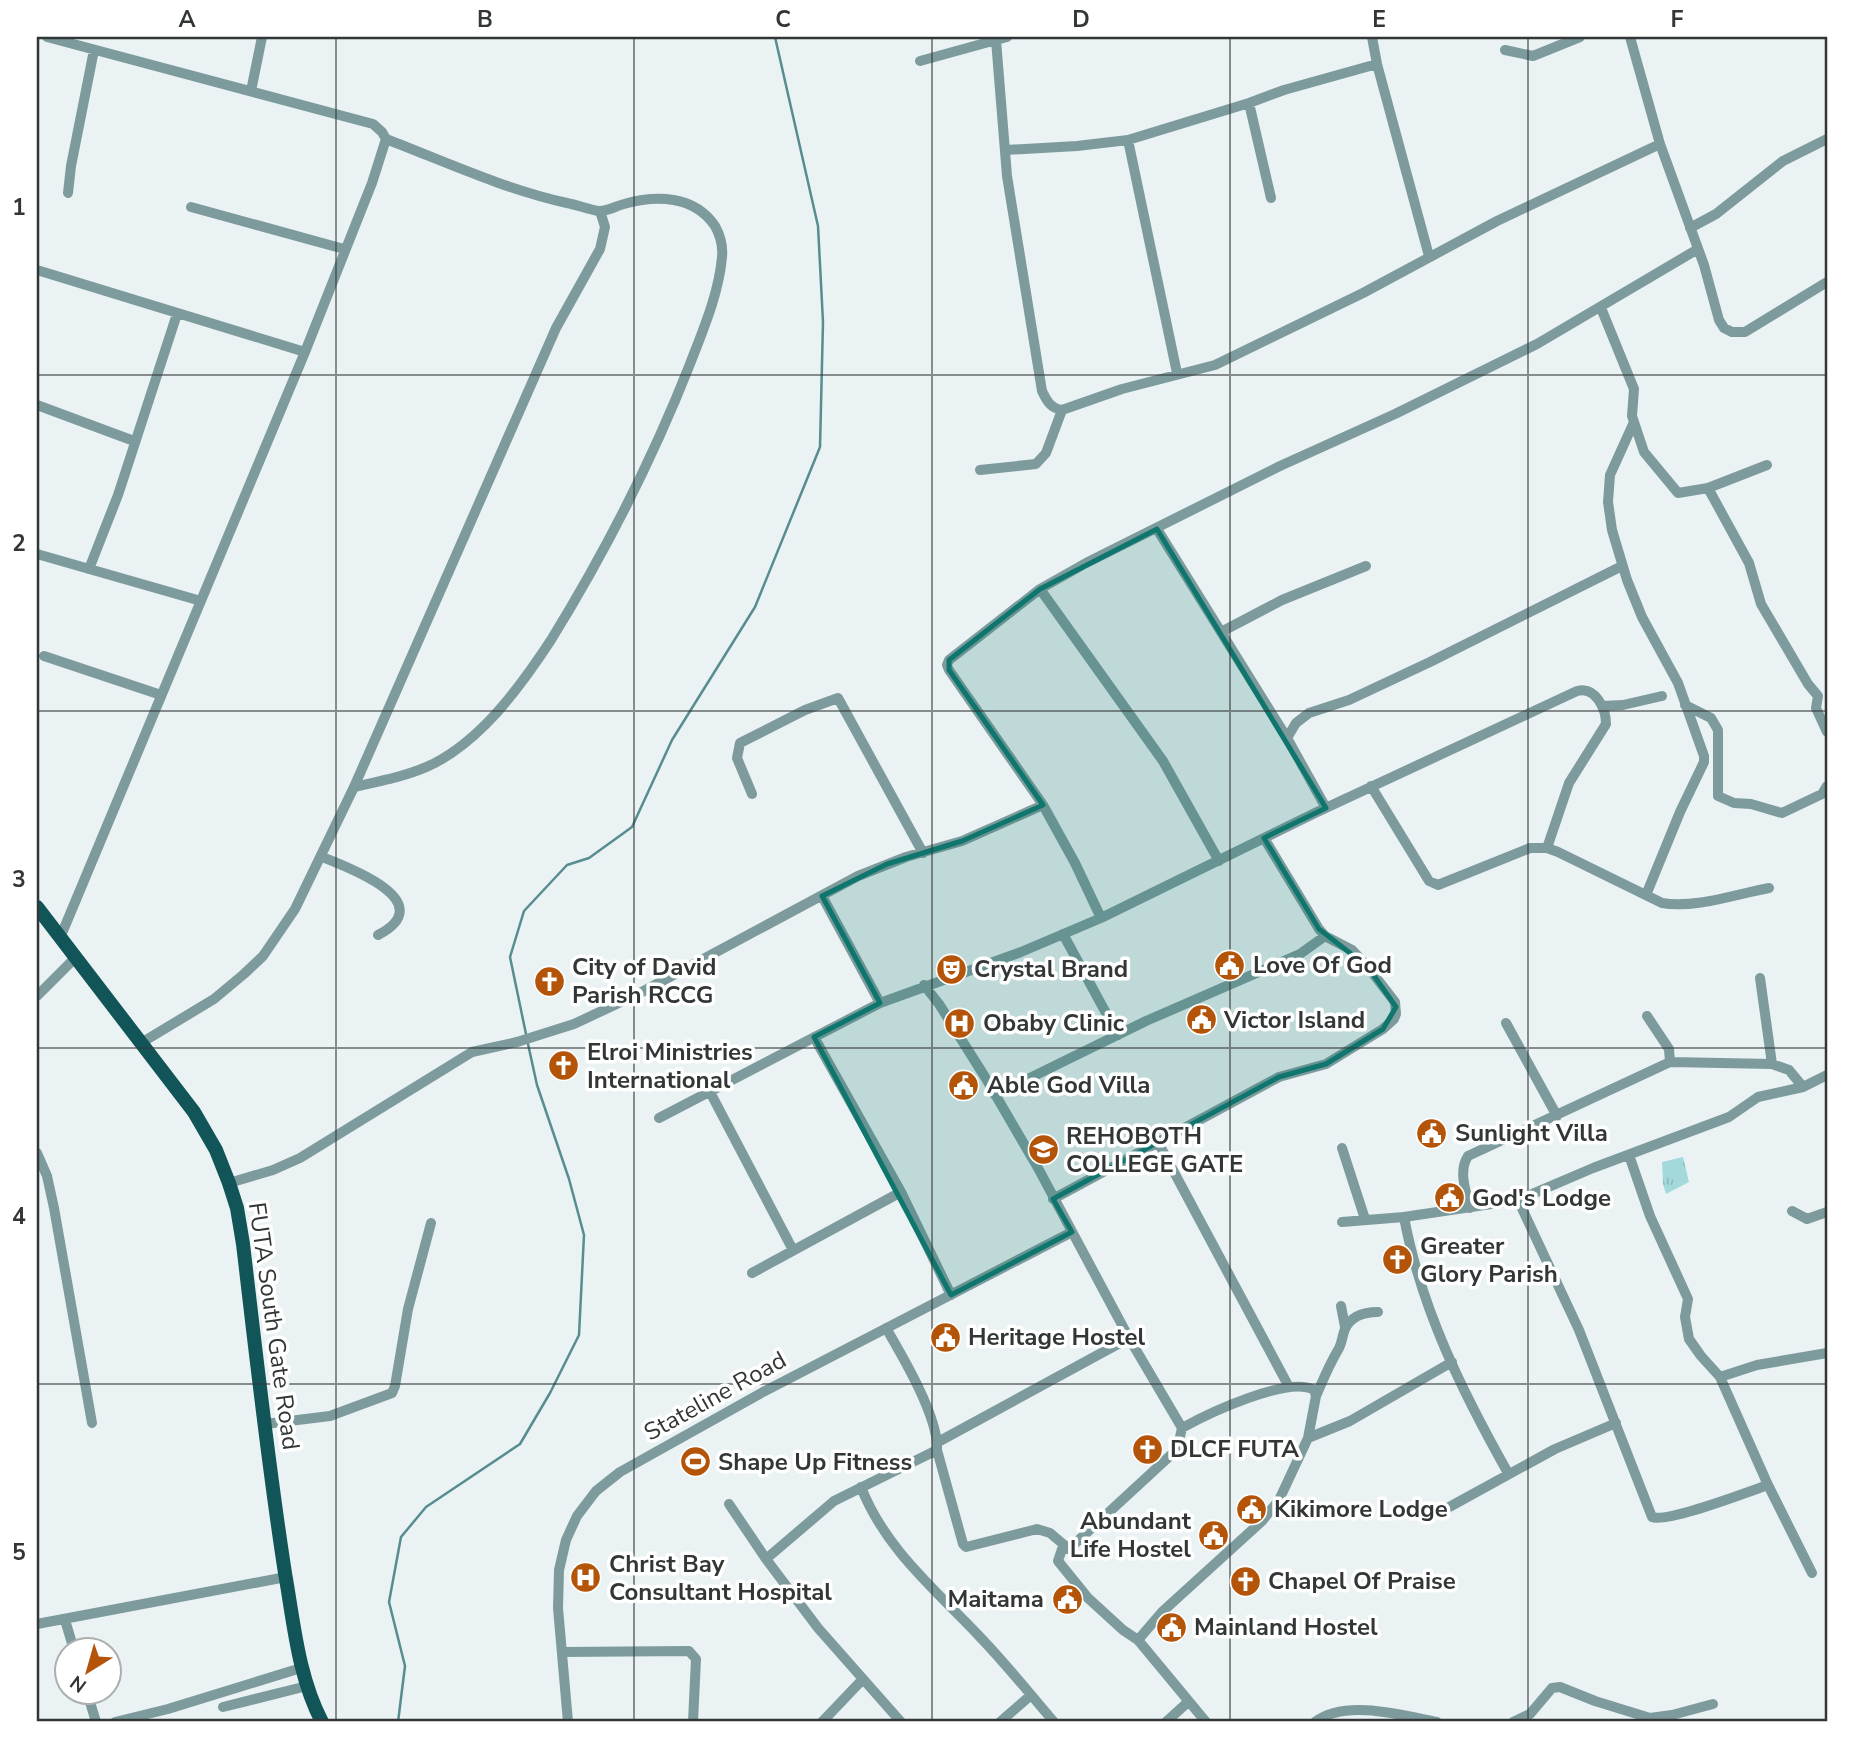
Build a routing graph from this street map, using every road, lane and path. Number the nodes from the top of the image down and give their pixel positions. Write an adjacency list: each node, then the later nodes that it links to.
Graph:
1 (47, 37): 7 (street)
2 (262, 37): 11 (street)
3 (1373, 37): 10 (street)
4 (1580, 37): 8 (street)
5 (1630, 37): 16 (street)
6 (1002, 38): 9 (street); 17 (street)
7 (94, 50): 11 (street); 18 (street)
8 (1505, 50)
9 (920, 61)
10 (1377, 64): 12 (street); 25 (street)
11 (251, 91): 13 (street)
12 (1249, 103): 15 (street); 19 (street)
13 (386, 139): 21 (street); 23 (street)
14 (1827, 139): 22 (street)
15 (1128, 140): 17 (street); 31 (street)
16 (1660, 144): 22 (street); 25 (street)
17 (1006, 150): 33 (street)
18 (68, 193)
19 (1271, 198)
20 (191, 207): 23 (street)
21 (600, 211): 58 (street); 58 (street)
22 (1690, 228): 24 (street)
23 (344, 249): 30 (street)
24 (1698, 249): 27 (street); 28 (street)
25 (1429, 256): 31 (street)
26 (37, 270): 29 (street)
27 (1827, 282)
28 (1601, 308): 34 (street); 41 (street)
29 (177, 314): 30 (street); 35 (street)
30 (305, 352): 47 (street)
31 (1177, 373): 33 (street)
32 (37, 405): 35 (street)
33 (1062, 410): 39 (street)
34 (1634, 422): 36 (street); 37 (street)
35 (134, 441): 45 (street)
36 (1641, 443): 37 (street); 40 (street)
37 (1619, 458): 44 (street)
38 (1767, 465): 40 (street)
39 (980, 470)
40 (1708, 488): 54 (street)
41 (1157, 528): 46 (street); 48 (street)
42 (37, 554): 45 (street)
43 (1366, 566): 48 (street)
44 (1622, 566): 52 (street); 55 (street)
45 (89, 569): 47 (street)
46 (1040, 589): 60 (street); 66 (street)
47 (201, 601): 50 (street)
48 (1221, 632): 55 (street)
49 (44, 656): 50 (street)
50 (162, 695): 75 (street)
51 (1662, 696): 53 (street)
52 (1685, 705): 57 (street); 68 (street)
53 (1602, 706): 56 (street); 63 (street)
54 (1827, 732)
55 (1287, 738): 61 (street)
56 (1371, 786): 61 (street); 63 (street)
57 (1827, 786)
58 (354, 787): 65 (street)
59 (752, 794): 64 (street)
60 (1043, 805): 64 (street); 71 (street)
61 (1326, 808): 62 (street)
62 (1265, 838): 66 (street); 74 (street)
63 (1548, 848): 68 (street)
64 (923, 853): 69 (street)
65 (322, 857): 73 (street); 85 (street)
66 (1219, 861): 71 (street)
67 (1769, 887): 68 (street)
68 (1646, 895)
69 (822, 896): 80 (street); 98 (street)
70 (37, 907): 75 (main road, FUTA South Gate Road)
71 (1101, 918): 72 (street)
72 (1062, 934): 78 (street); 83 (street)
73 (378, 935)
74 (1325, 936): 83 (street); 94 (street)
75 (60, 938): 76 (main road, FUTA South Gate Road)
76 (75, 958): 79 (street); 85 (main road, FUTA South Gate Road)
77 (1760, 978): 87 (street)
78 (924, 985): 80 (street); 91 (street)
79 (37, 996)
80 (880, 1003): 84 (street)
81 (1647, 1016): 86 (street)
82 (1506, 1023): 92 (street)
83 (1118, 1035): 91 (street)
84 (814, 1037): 90 (street); 99 (street)
85 (141, 1043): 98 (main road, FUTA South Gate Road)
86 (1671, 1062): 87 (street); 92 (street)
87 (1772, 1064): 89 (street)
88 (1827, 1075): 89 (street)
89 (1803, 1087): 97 (street)
90 (710, 1092): 93 (street); 110 (street)
91 (995, 1096): 100 (street)
92 (1557, 1116): 102 (street)
93 (659, 1118)
94 (1159, 1144): 100 (street); 121 (street)
95 (1342, 1148): 106 (street)
96 (37, 1153): 123 (street)
97 (1629, 1154): 101 (street); 120 (street)
98 (229, 1183): 125 (main road, FUTA South Gate Road)
99 (901, 1192): 110 (street); 112 (street)
100 (1054, 1199): 109 (street)
101 (1518, 1200): 102 (street); 124 (street)
102 (1469, 1208): 105 (street)
103 (1791, 1211): 104 (street)
104 (1827, 1212)
105 (1404, 1217): 106 (street); 119 (street)
106 (1365, 1219): 107 (street)
107 (1342, 1222)
108 (431, 1223): 125 (street)
109 (1072, 1232): 112 (street, Stateline Road); 117 (street)
110 (793, 1250): 111 (street)
111 (752, 1273)
112 (951, 1296): 116 (street, Stateline Road)
113 (1341, 1306): 115 (street)
114 (1378, 1312): 115 (street)
115 (1345, 1327): 122 (street)
116 (886, 1328): 128 (street); 142 (street, Stateline Road)
117 (1129, 1338): 126 (street); 128 (street)
118 (1827, 1353): 120 (street)
119 (1452, 1362): 127 (street); 129 (street)
120 (1720, 1377): 130 (street)
121 (1289, 1387): 122 (street); 126 (street)
122 (1316, 1396): 127 (street)
123 (92, 1423)
124 (1616, 1423): 129 (street); 130 (street)
125 (265, 1424): 137 (main road, FUTA South Gate Road)
126 (1182, 1428): 134 (street)
127 (1308, 1438): 141 (street)
128 (937, 1446): 131 (street); 134 (street)
129 (1508, 1473): 133 (street)
130 (1768, 1485): 136 (street)
131 (861, 1487): 135 (street); 146 (street)
132 (729, 1504): 135 (street)
133 (1442, 1511)
134 (1069, 1549): 141 (street)
135 (766, 1559): 144 (street)
136 (1812, 1573)
137 (286, 1577): 138 (street); 143 (main road, FUTA South Gate Road)
138 (65, 1620): 139 (street); 140 (street)
139 (37, 1624)
140 (70, 1636)
141 (1138, 1640): 147 (street)
142 (563, 1652): 152 (street, Stateline Road); 153 (street)
143 (301, 1668): 145 (main road, FUTA South Gate Road); 150 (street)
144 (863, 1679): 154 (street); 155 (street)
145 (306, 1686): 149 (street); 151 (main road, FUTA South Gate Road)
146 (1031, 1695): 156 (street); 157 (street)
147 (1188, 1702): 158 (street); 159 (street)
148 (1713, 1704): 162 (street)
149 (223, 1707)
150 (115, 1722)
151 (322, 1722)
152 (568, 1722)
153 (692, 1722)
154 (822, 1722)
155 (901, 1722)
156 (1000, 1722)
157 (1054, 1722)
158 (1166, 1722)
159 (1206, 1722)
160 (1315, 1722): 161 (street)
161 (1437, 1722)
162 (1513, 1722)

